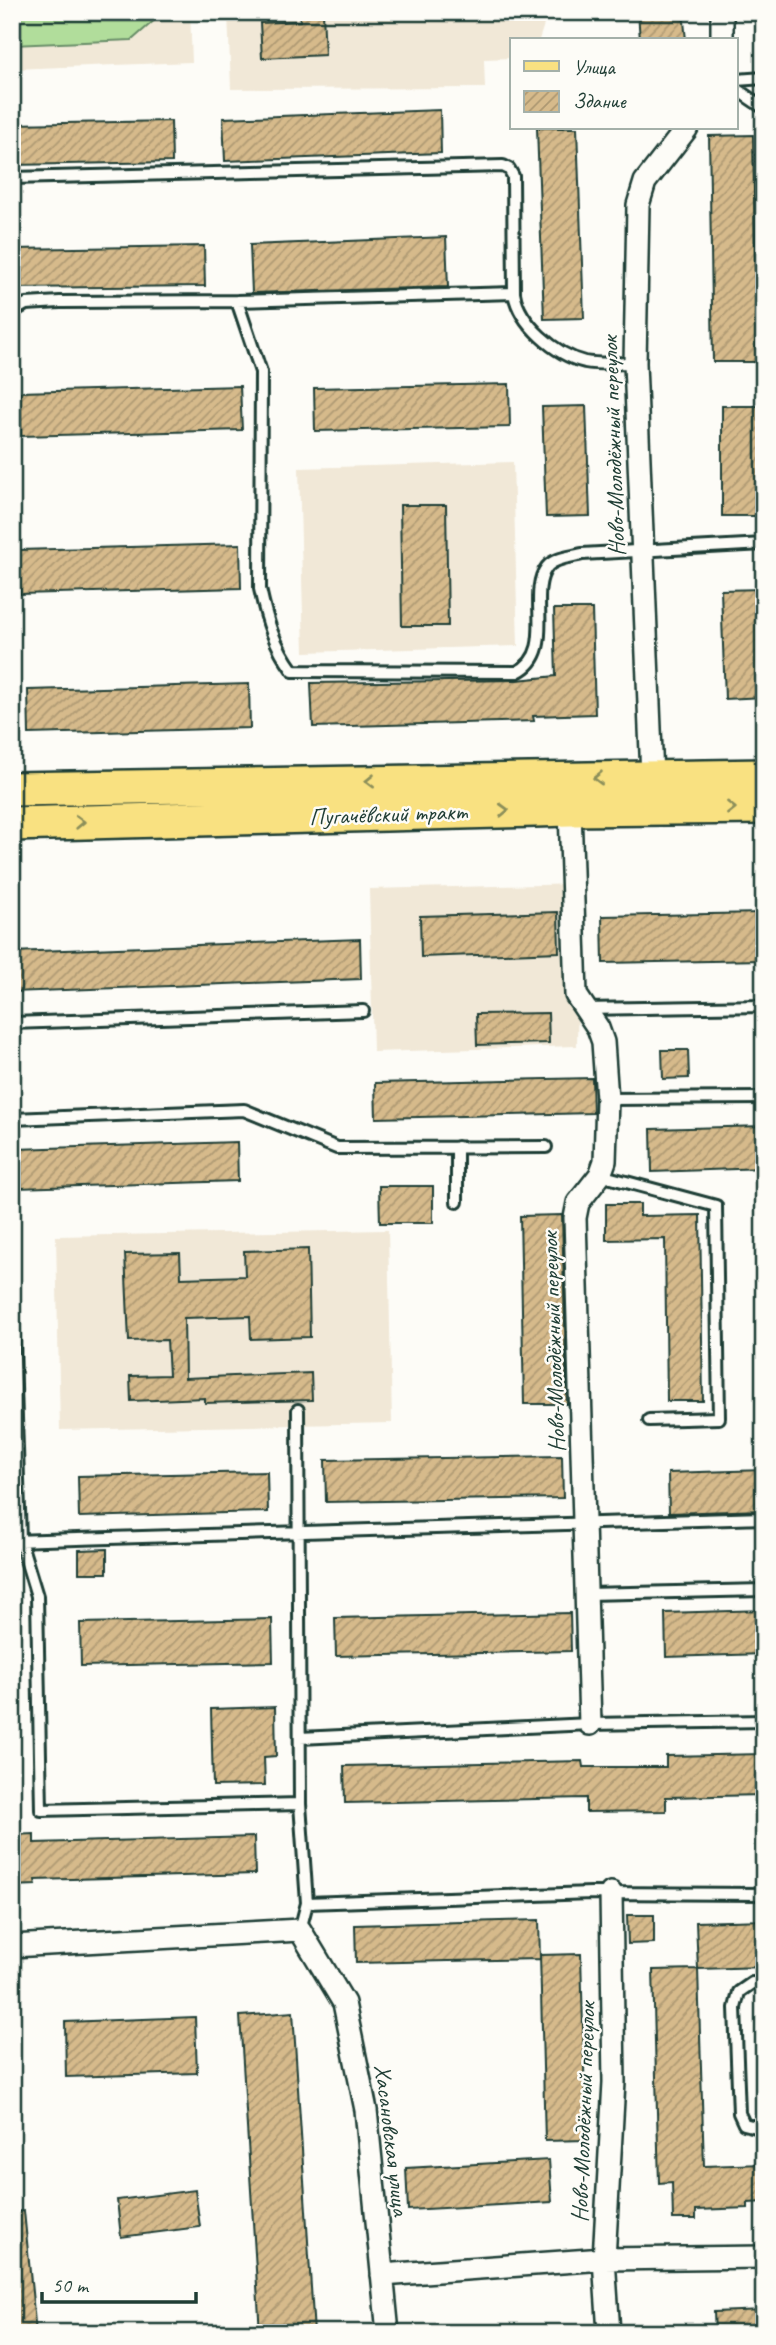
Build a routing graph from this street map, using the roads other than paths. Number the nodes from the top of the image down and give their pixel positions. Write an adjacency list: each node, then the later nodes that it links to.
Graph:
1 (722, 12): 2 (street)
2 (722, 38)
3 (764, 78): 4 (lane)
4 (738, 80)
5 (738, 90): 6 (lane)
6 (764, 108)
7 (685, 130): 12 (street, Ново-Молодёжный переулок)
8 (12, 178): 9 (lane)
9 (514, 293): 10 (lane); 12 (lane)
10 (237, 301): 11 (lane); 14 (lane)
11 (12, 312)
12 (635, 363): 14 (street, Ново-Молодёжный переулок)
13 (764, 544): 14 (lane)
14 (642, 552): 16 (street, Ново-Молодёжный переулок)
15 (764, 776): 16 (main road, Пугачёвский тракт)
16 (652, 778): 17 (main road, Пугачёвский тракт, one-way to 17)
17 (12, 789)
18 (764, 807): 19 (main road, Пугачёвский тракт, one-way to 18)
19 (570, 808): 20 (main road, Пугачёвский тракт, one-way to 19); 22 (street, Ново-Молодёжный переулок)
20 (12, 824)
21 (764, 1006): 22 (lane)
22 (584, 1009): 26 (street, Ново-Молодёжный переулок)
23 (363, 1011): 24 (lane)
24 (12, 1023)
25 (764, 1098): 26 (lane)
26 (607, 1099): 30 (street, Ново-Молодёжный переулок)
27 (12, 1119): 28 (lane)
28 (457, 1147): 29 (lane); 31 (lane)
29 (546, 1147)
30 (600, 1175): 34 (lane); 36 (street, Ново-Молодёжный переулок)
31 (457, 1202)
32 (12, 1296): 38 (lane)
33 (298, 1410): 37 (lane)
34 (649, 1420)
35 (764, 1518): 36 (lane)
36 (585, 1522): 37 (lane); 40 (street, Ново-Молодёжный переулок)
37 (299, 1531): 38 (lane); 43 (lane)
38 (16, 1540): 44 (lane)
39 (764, 1590): 40 (lane)
40 (587, 1594): 42 (street, Ново-Молодёжный переулок)
41 (764, 1721): 42 (lane)
42 (590, 1724): 43 (lane)
43 (300, 1738): 44 (lane)
44 (300, 1804): 47 (lane)
45 (611, 1893): 46 (lane); 47 (lane); 53 (street, Ново-Молодёжный переулок)
46 (764, 1894)
47 (307, 1903): 48 (lane)
48 (300, 1930): 49 (street); 54 (street, Хасановская улица)
49 (12, 1946)
50 (764, 1983): 51 (lane)
51 (764, 2129)
52 (764, 2257): 53 (street)
53 (604, 2259): 54 (street); 56 (street, Ново-Молодёжный переулок)
54 (382, 2275): 55 (street, Хасановская улица)
55 (388, 2333)
56 (609, 2333)

